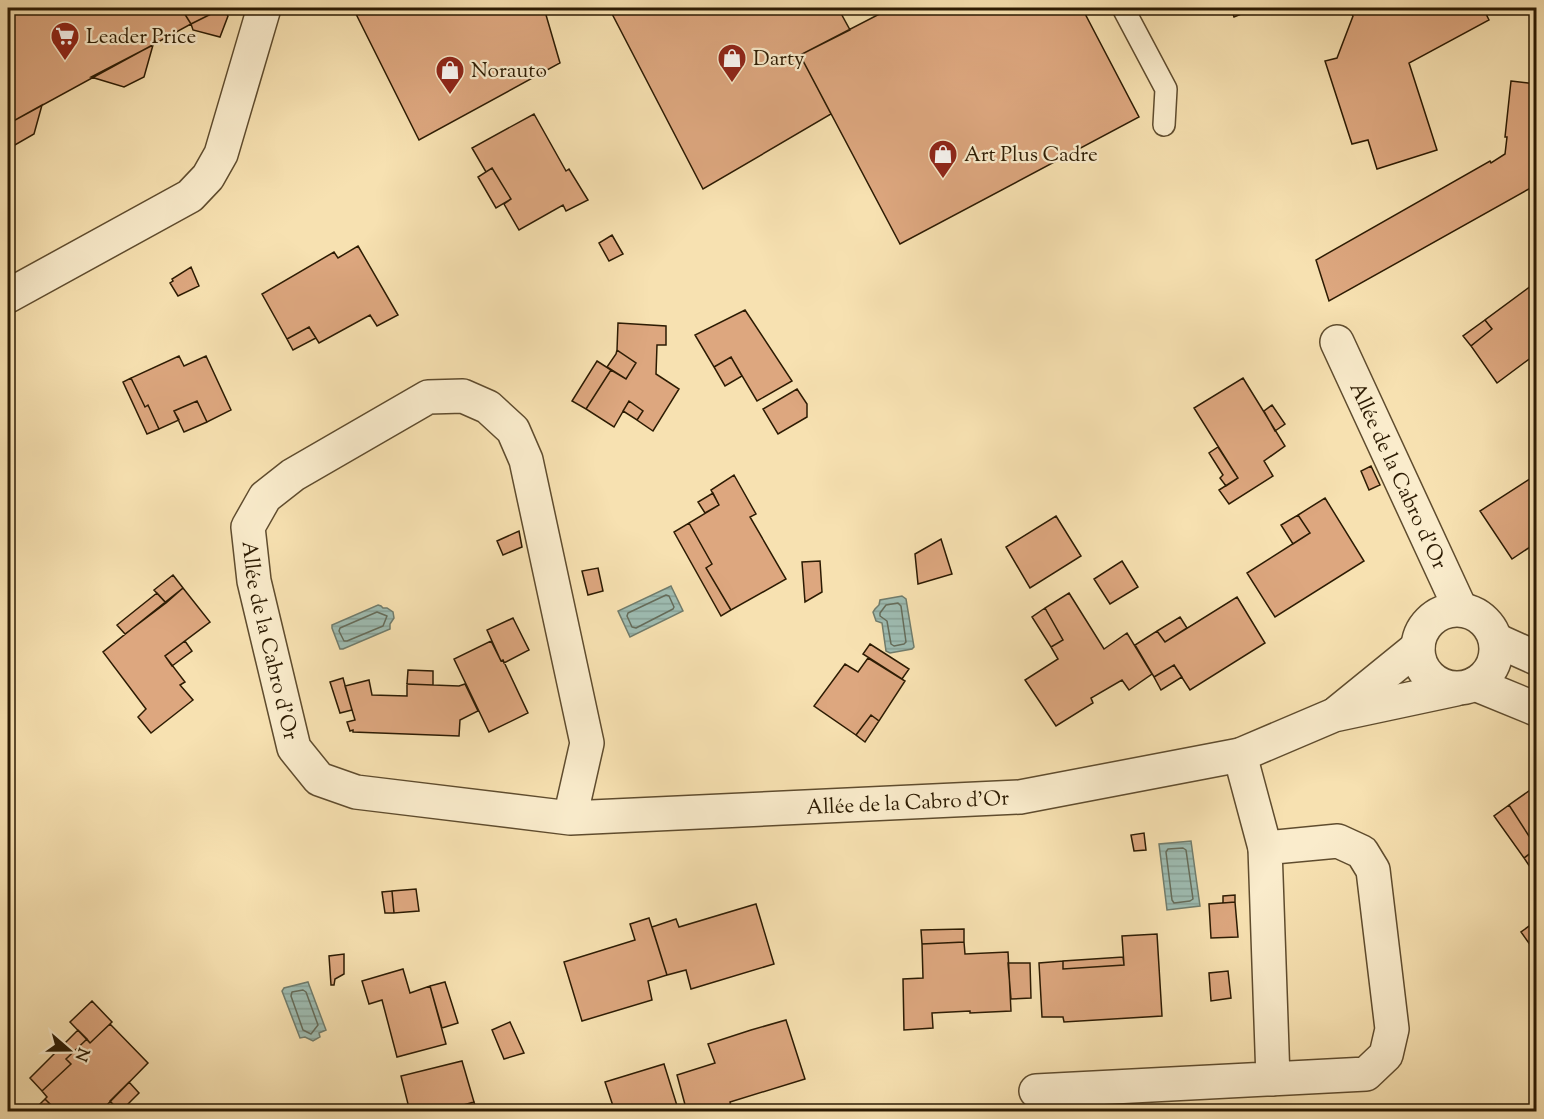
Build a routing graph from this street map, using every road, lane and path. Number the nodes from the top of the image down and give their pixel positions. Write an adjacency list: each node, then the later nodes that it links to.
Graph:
1 (264, 8): 4 (street)
2 (1124, 8): 3 (lane)
3 (1164, 125)
4 (9, 292)
5 (1337, 342): 6 (street, Allée de la Cabro d'Or)
6 (1460, 608): 7 (street); 8 (street)
7 (1496, 640): 9 (street); 10 (street)
8 (1418, 647): 10 (street); 12 (street, Allée de la Cabro d'Or)
9 (1536, 658)
10 (1466, 686): 11 (street); 12 (street, Allée de la Cabro d'Or)
11 (1536, 709)
12 (1334, 715): 13 (street, Allée de la Cabro d'Or)
13 (1240, 755): 14 (street, Allée de la Cabro d'Or); 15 (street)
14 (570, 818): 14 (street, Allée de la Cabro d'Or)
15 (1264, 848): 16 (street); 16 (street)
16 (1273, 1079): 17 (street)
17 (1036, 1091)

